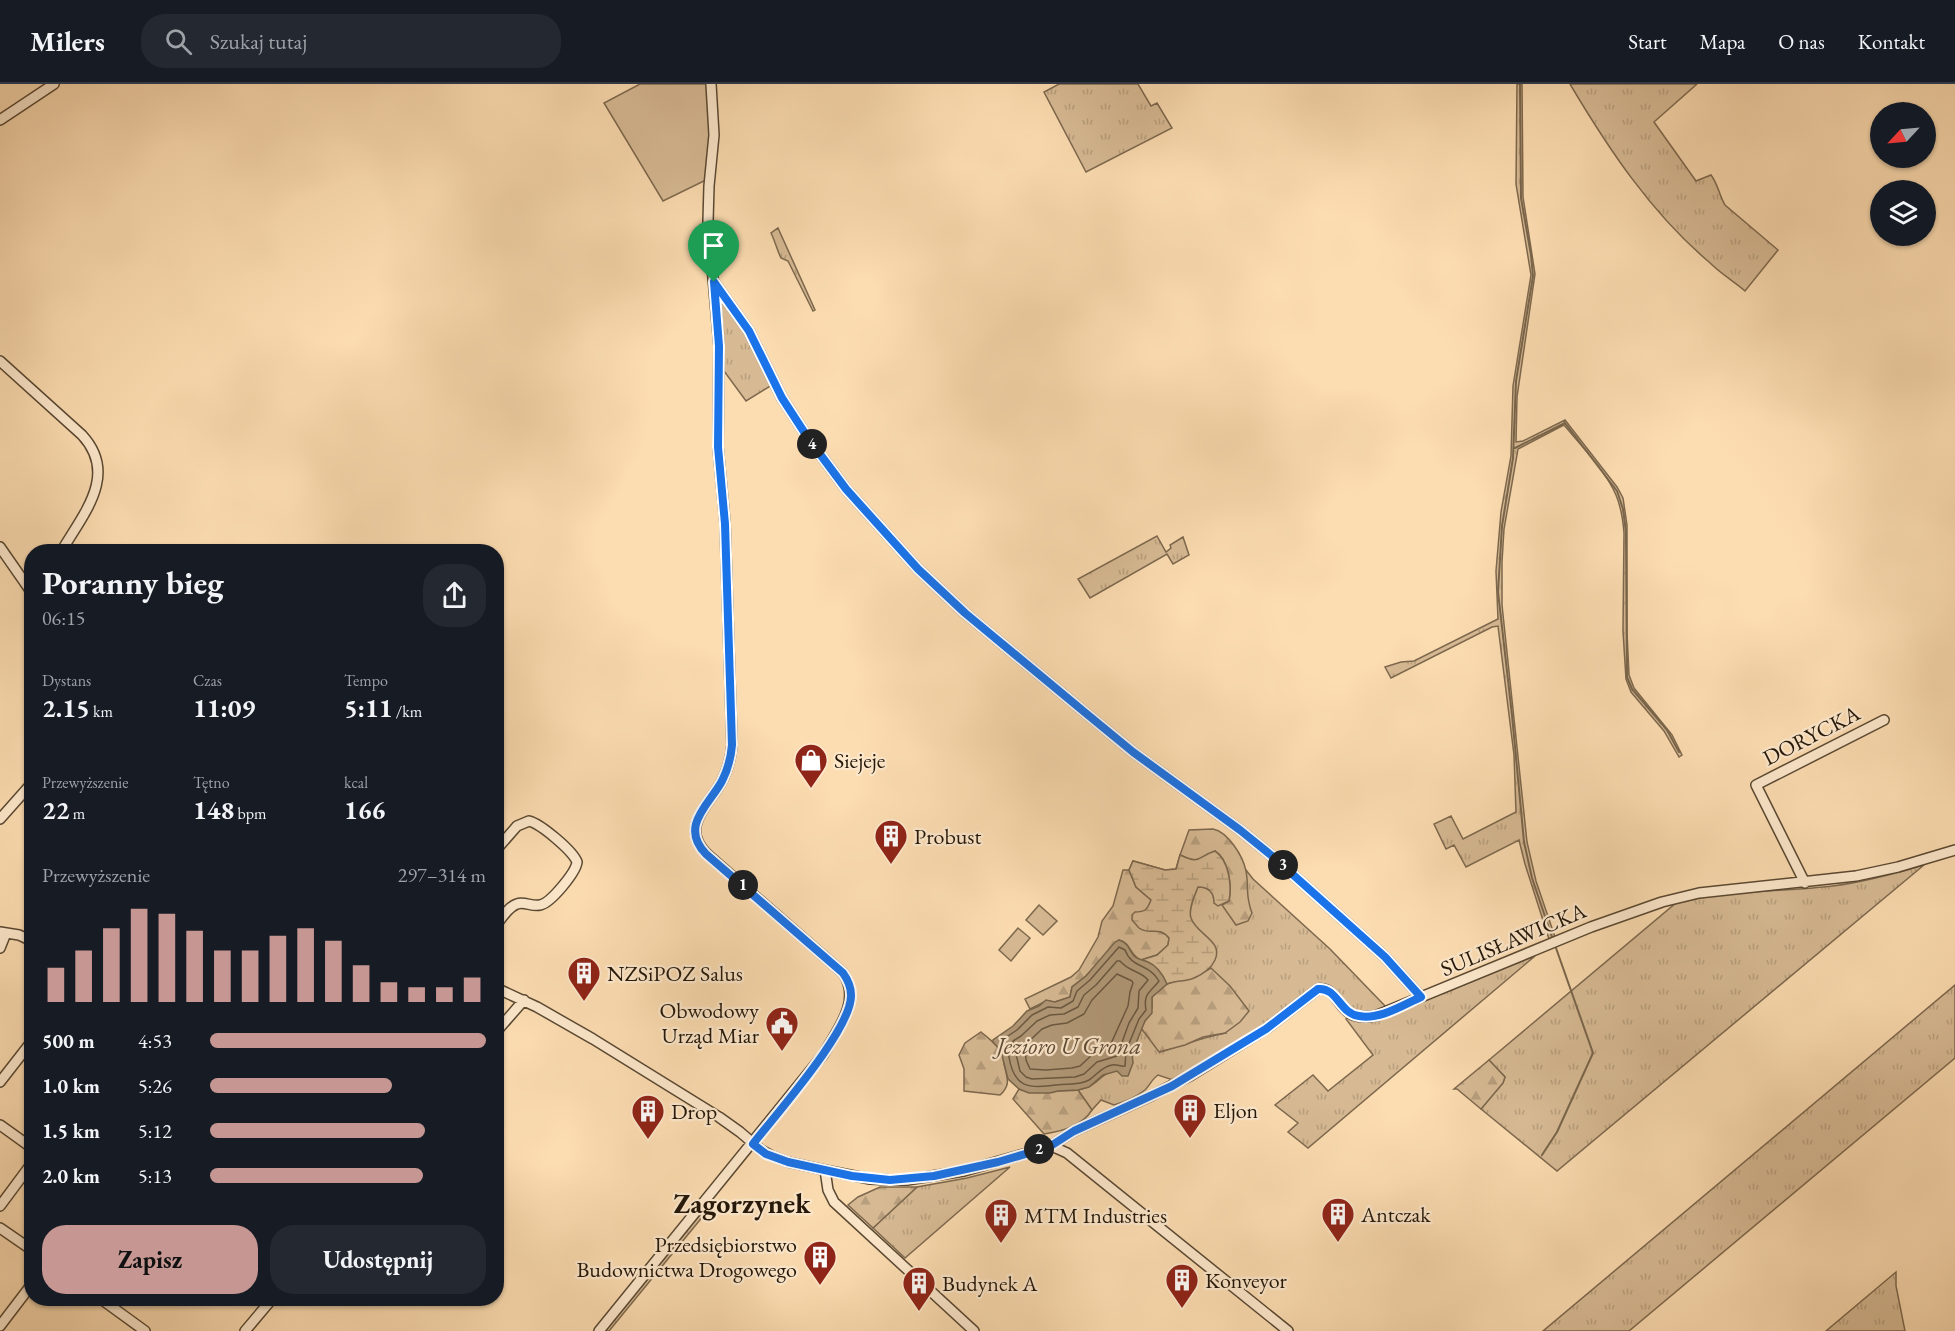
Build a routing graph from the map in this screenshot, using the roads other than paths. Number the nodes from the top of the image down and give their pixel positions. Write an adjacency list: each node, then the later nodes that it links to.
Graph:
1 (54, 84): 3 (street)
2 (711, 84): 4 (street)
3 (0, 120)
4 (714, 282): 20 (street); 27 (street)
5 (0, 361): 6 (street)
6 (65, 544)
7 (0, 547): 8 (street)
8 (24, 581)
9 (1884, 720): 14 (street, DORYCKA)
10 (24, 791): 11 (street)
11 (2, 812)
12 (504, 841): 15 (street)
13 (1955, 850): 14 (street, SULISŁAWICKA)
14 (1805, 883): 20 (street, SULISŁAWICKA)
15 (504, 916)
16 (3, 932): 17 (street); 18 (street)
17 (24, 937)
18 (0, 948)
19 (504, 991): 21 (street)
20 (1421, 997): 28 (street, SULISŁAWICKA)
21 (524, 1000): 22 (street); 27 (street)
22 (504, 1023)
23 (24, 1051): 24 (street)
24 (0, 1082)
25 (0, 1125): 26 (street)
26 (24, 1142)
27 (753, 1144): 29 (street, SULISŁAWICKA); 40 (street)
28 (1049, 1147): 29 (street, SULISŁAWICKA); 42 (street)
29 (825, 1170): 41 (street)
30 (24, 1174): 31 (street)
31 (0, 1206)
32 (0, 1228): 33 (street)
33 (24, 1244)
34 (24, 1294): 37 (street)
35 (111, 1306): 38 (street)
36 (266, 1306): 39 (street)
37 (0, 1326)
38 (145, 1331)
39 (245, 1331)
40 (599, 1331)
41 (974, 1331)
42 (1288, 1331)

